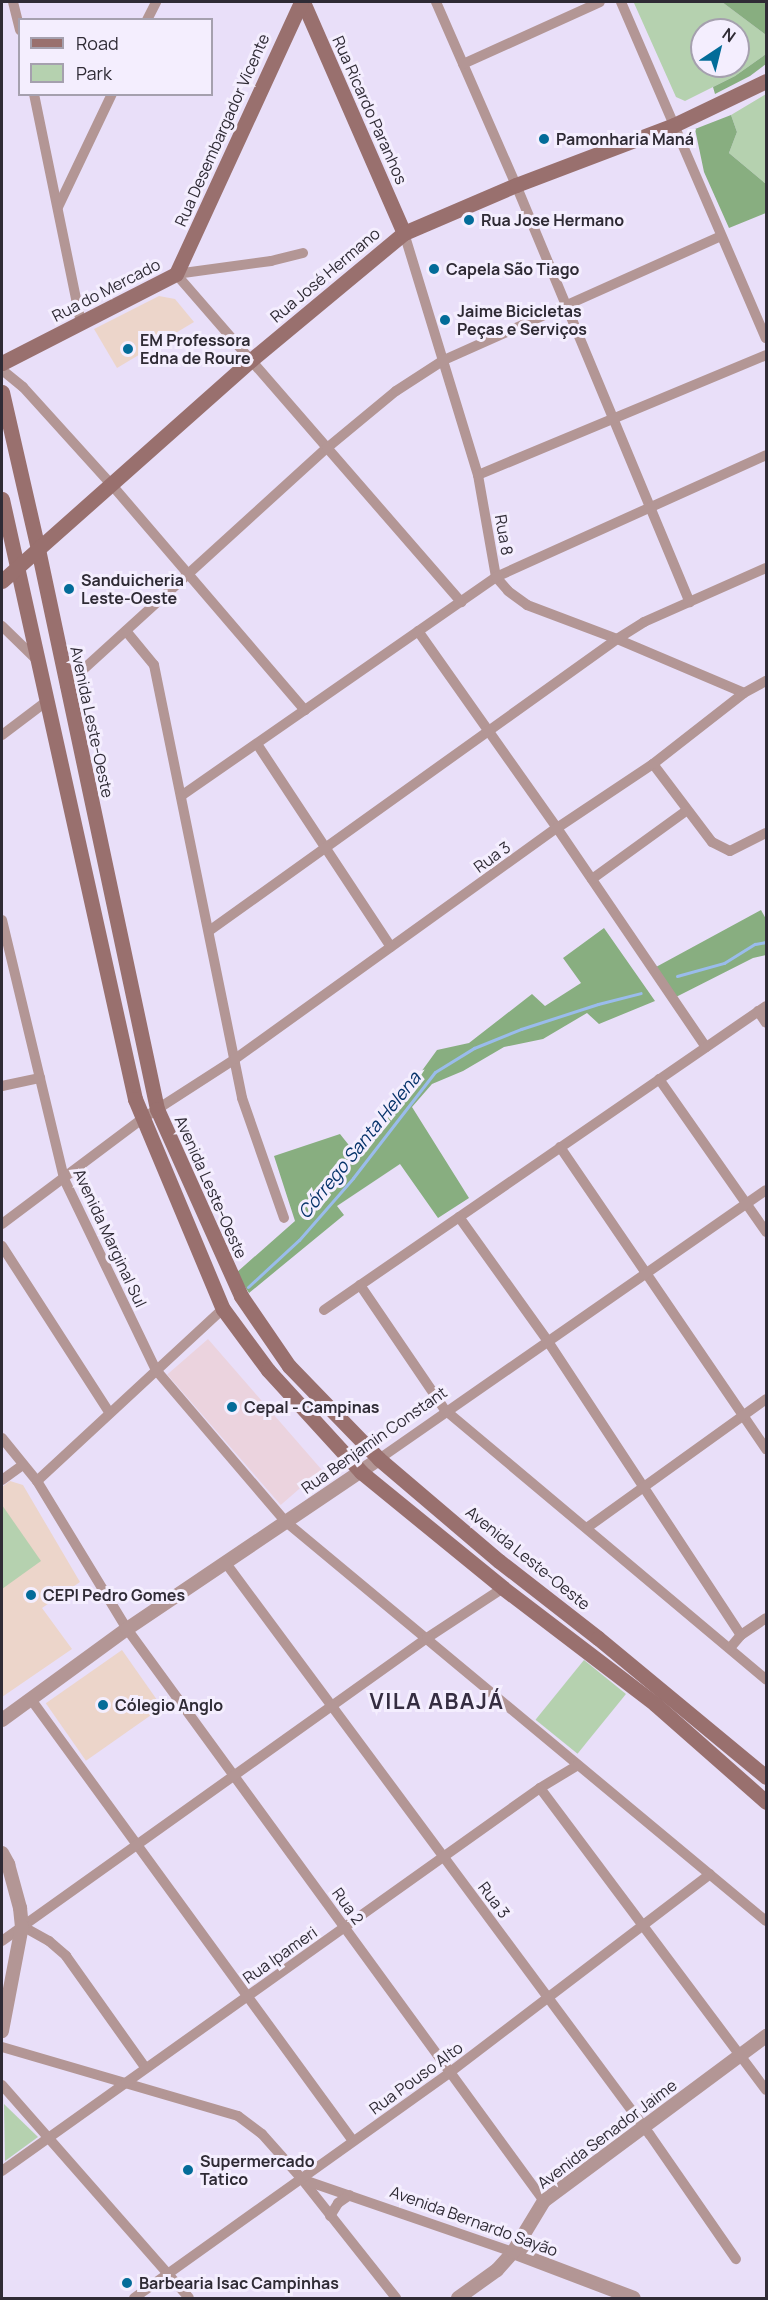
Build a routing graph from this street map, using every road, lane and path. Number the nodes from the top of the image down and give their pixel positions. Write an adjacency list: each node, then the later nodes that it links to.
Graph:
1 (13, 2): 8 (street)
2 (156, 2): 7 (street)
3 (302, 2): 16 (main road, Rua Ricardo Paranhos); 19 (main road, Rua Desembargador Vicente)
4 (436, 2): 9 (street)
5 (600, 2): 9 (street)
6 (621, 2): 13 (street)
7 (148, 18)
8 (18, 22)
9 (464, 64): 14 (street)
10 (766, 81): 13 (main road, Rua José Hermano)
11 (34, 96): 15 (street)
12 (111, 96): 15 (street)
13 (674, 124): 14 (main road, Rua José Hermano); 17 (street)
14 (516, 185): 16 (main road, Rua José Hermano); 20 (street)
15 (58, 207): 21 (street)
16 (404, 233): 24 (main road, Rua José Hermano); 25 (street, Rua 8)
17 (721, 237): 20 (street); 22 (street)
18 (303, 253): 19 (street, Rua do Mercado)
19 (176, 274): 21 (main road, Rua do Mercado); 24 (street)
20 (566, 305): 25 (street); 29 (street)
21 (81, 322): 26 (main road, Rua do Mercado)
22 (766, 338)
23 (766, 355): 29 (street)
24 (251, 360): 30 (street); 33 (main road, Rua José Hermano)
25 (444, 360): 30 (street); 32 (street, Rua 8)
26 (2, 363)
27 (2, 370): 33 (street)
28 (2, 392): 36 (main road, Avenida Leste-Oeste)
29 (614, 419): 32 (street); 35 (street)
30 (327, 448): 39 (street); 42 (street)
31 (766, 456): 35 (street)
32 (478, 475): 40 (street, Rua 8)
33 (111, 484): 36 (main road, Rua José Hermano); 39 (street)
34 (2, 499): 37 (main road)
35 (651, 507): 40 (street); 43 (street)
36 (38, 549): 37 (main road, Rua José Hermano); 50 (main road, Avenida Leste-Oeste)
37 (16, 567): 41 (main road, Rua José Hermano); 48 (main road)
38 (766, 568): 43 (street)
39 (189, 574): 45 (street); 53 (street)
40 (496, 577): 42 (street); 47 (street, Rua 8)
41 (2, 581)
42 (461, 602): 46 (street)
43 (690, 602): 47 (street)
44 (2, 626): 48 (street)
45 (126, 631): 50 (street); 58 (street)
46 (418, 632): 53 (street); 54 (street)
47 (617, 639): 51 (street, Rua 8); 54 (street)
48 (38, 661): 52 (main road)
49 (766, 681): 51 (street, Rua 3)
50 (65, 686): 74 (main road, Avenida Leste-Oeste)
51 (744, 693): 57 (street, Rua 3)
52 (47, 701): 55 (street); 75 (main road)
53 (305, 710): 56 (street)
54 (488, 730): 60 (street); 62 (street)
55 (2, 735)
56 (256, 744): 58 (street); 62 (street)
57 (653, 764): 59 (street); 60 (street, Rua 3)
58 (181, 796): 65 (street)
59 (686, 811): 61 (street); 63 (street)
60 (557, 828): 63 (street); 66 (street, Rua 3)
61 (766, 833)
62 (325, 848): 65 (street); 66 (street)
63 (592, 879): 69 (street)
64 (2, 920): 71 (street, Avenida Marginal Sul)
65 (209, 931): 70 (street)
66 (391, 947): 70 (street, Rua 3)
67 (762, 1008): 68 (street); 69 (street)
68 (766, 1023)
69 (706, 1047): 72 (street)
70 (235, 1059): 74 (street, Rua 3); 81 (street)
71 (40, 1078): 73 (street); 77 (street, Avenida Marginal Sul)
72 (659, 1079): 76 (street); 79 (street)
73 (2, 1086)
74 (157, 1109): 75 (street, Rua 3); 97 (main road, Avenida Leste-Oeste)
75 (142, 1119): 77 (street, Rua 3); 87 (main road)
76 (560, 1148): 80 (street); 85 (street)
77 (63, 1179): 82 (street, Rua 3); 90 (street, Avenida Marginal Sul)
78 (766, 1190): 79 (street, Rua Benjamin Constant)
79 (747, 1203): 83 (street); 85 (street, Rua Benjamin Constant)
80 (459, 1217): 86 (street); 89 (street)
81 (284, 1218)
82 (2, 1224)
83 (766, 1232)
84 (2, 1246): 93 (street)
85 (644, 1274): 89 (street, Rua Benjamin Constant); 94 (street)
86 (360, 1285): 88 (street); 92 (street)
87 (223, 1308): 90 (street); 99 (main road)
88 (324, 1310)
89 (547, 1340): 92 (street, Rua Benjamin Constant); 102 (street)
90 (156, 1370): 93 (street); 103 (street, Avenida Marginal Sul)
91 (766, 1399): 94 (street)
92 (445, 1410): 97 (street, Rua Benjamin Constant); 104 (street)
93 (109, 1412): 101 (street)
94 (743, 1416): 96 (street); 102 (street)
95 (2, 1438): 98 (street, Rua 2)
96 (766, 1449)
97 (379, 1459): 99 (street, Rua Benjamin Constant); 118 (main road, Avenida Leste-Oeste)
98 (23, 1465): 100 (street); 101 (street, Rua 2)
99 (361, 1472): 103 (street, Rua Benjamin Constant); 106 (main road)
100 (2, 1480)
101 (37, 1481): 108 (street, Rua 2)
102 (644, 1487): 104 (street); 109 (street)
103 (286, 1522): 105 (street, Rua Benjamin Constant); 110 (street, Avenida Marginal Sul)
104 (588, 1527): 111 (street)
105 (225, 1562): 108 (street, Rua Benjamin Constant); 114 (street, Rua 3)
106 (503, 1588): 110 (street); 120 (main road)
107 (766, 1618): 109 (street)
108 (127, 1629): 113 (street, Rua Benjamin Constant); 117 (street, Rua 2)
109 (741, 1635): 111 (street)
110 (427, 1638): 114 (street); 116 (street, Avenida Marginal Sul)
111 (730, 1648): 112 (street)
112 (766, 1679)
113 (30, 1698): 115 (street, Rua Benjamin Constant); 121 (street)
114 (332, 1706): 117 (street); 123 (street, Rua 3)
115 (2, 1720)
116 (578, 1765): 119 (street, Rua Ipameri); 124 (street, Avenida Marginal Sul)
117 (234, 1776): 121 (street); 128 (street, Rua 2)
118 (766, 1777)
119 (540, 1788): 123 (street, Rua Ipameri); 126 (street)
120 (766, 1802)
121 (137, 1845): 127 (street); 132 (street)
122 (2, 1852): 127 (street)
123 (444, 1857): 128 (street, Rua Ipameri); 133 (street, Rua 3)
124 (710, 1874): 125 (street, Avenida Marginal Sul); 126 (street, Rua Pouso Alto)
125 (766, 1921)
126 (643, 1925): 133 (street, Rua Pouso Alto); 137 (street)
127 (22, 1926): 129 (street); 131 (street); 138 (street)
128 (345, 1928): 132 (street, Rua Ipameri); 139 (street, Rua 2)
129 (2, 1941)
130 (2, 1958): 131 (street)
131 (10, 1975): 134 (street)
132 (246, 1997): 138 (street, Rua Ipameri); 145 (street)
133 (549, 1999): 139 (street, Rua Pouso Alto); 143 (street, Rua 3)
134 (2, 2031)
135 (766, 2036): 137 (street, Avenida Senador Jaime)
136 (2, 2047): 140 (street)
137 (740, 2054): 142 (street); 143 (street, Avenida Senador Jaime)
138 (146, 2067): 140 (street, Rua Ipameri)
139 (449, 2073): 145 (street, Rua Pouso Alto); 149 (street, Rua 2)
140 (123, 2083): 144 (street, Rua Ipameri); 147 (street)
141 (2, 2085): 144 (street)
142 (766, 2090)
143 (643, 2126): 149 (street, Avenida Senador Jaime); 152 (street, Rua 3)
144 (48, 2139): 146 (street, Rua Ipameri); 153 (street)
145 (353, 2141): 147 (street, Rua Pouso Alto)
146 (2, 2171)
147 (301, 2178): 148 (street, Avenida Bernardo Sayão); 150 (street); 153 (street, Rua Pouso Alto)
148 (350, 2195): 150 (street); 151 (street, Avenida Bernardo Sayão)
149 (544, 2200): 151 (street, Avenida Senador Jaime)
150 (330, 2216): 156 (street)
151 (513, 2252): 157 (street, Avenida Senador Jaime); 158 (street, Avenida Bernardo Sayão)
152 (736, 2259)
153 (168, 2274): 154 (street, Rua Pouso Alto); 155 (street)
154 (134, 2298)
155 (189, 2298)
156 (396, 2298)
157 (458, 2298)
158 (634, 2298)

